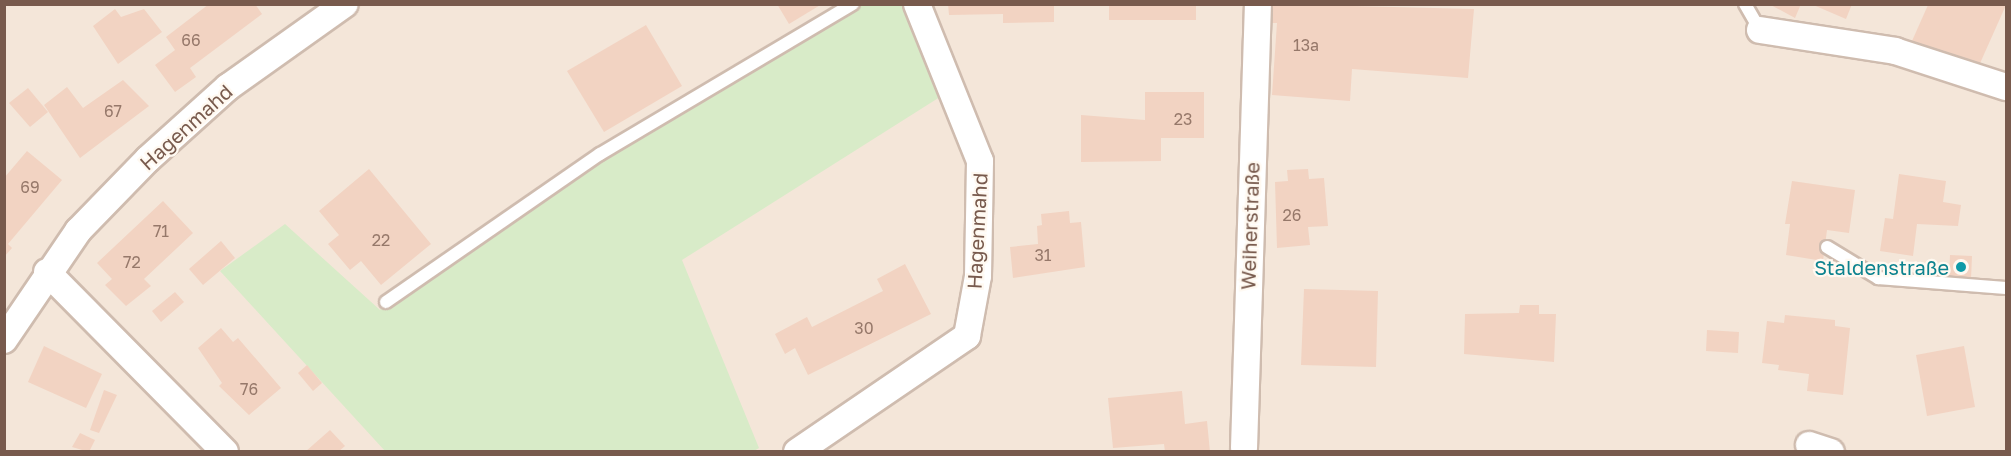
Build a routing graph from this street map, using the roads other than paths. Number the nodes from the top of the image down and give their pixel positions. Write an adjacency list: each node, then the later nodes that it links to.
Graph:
1 (345, 4): 9 (street, Hagenmahd)
2 (853, 4): 11 (lane)
3 (917, 4): 15 (street, Hagenmahd)
4 (1258, 4): 13 (street, Weiherstraße)
5 (1745, 4): 6 (lane)
6 (1760, 30): 7 (street)
7 (2007, 87)
8 (1827, 247): 10 (lane)
9 (47, 272): 12 (street, Hagenmahd); 14 (street)
10 (2007, 288)
11 (386, 302)
12 (4, 340)
13 (1244, 448)
14 (225, 452)
15 (796, 452)

